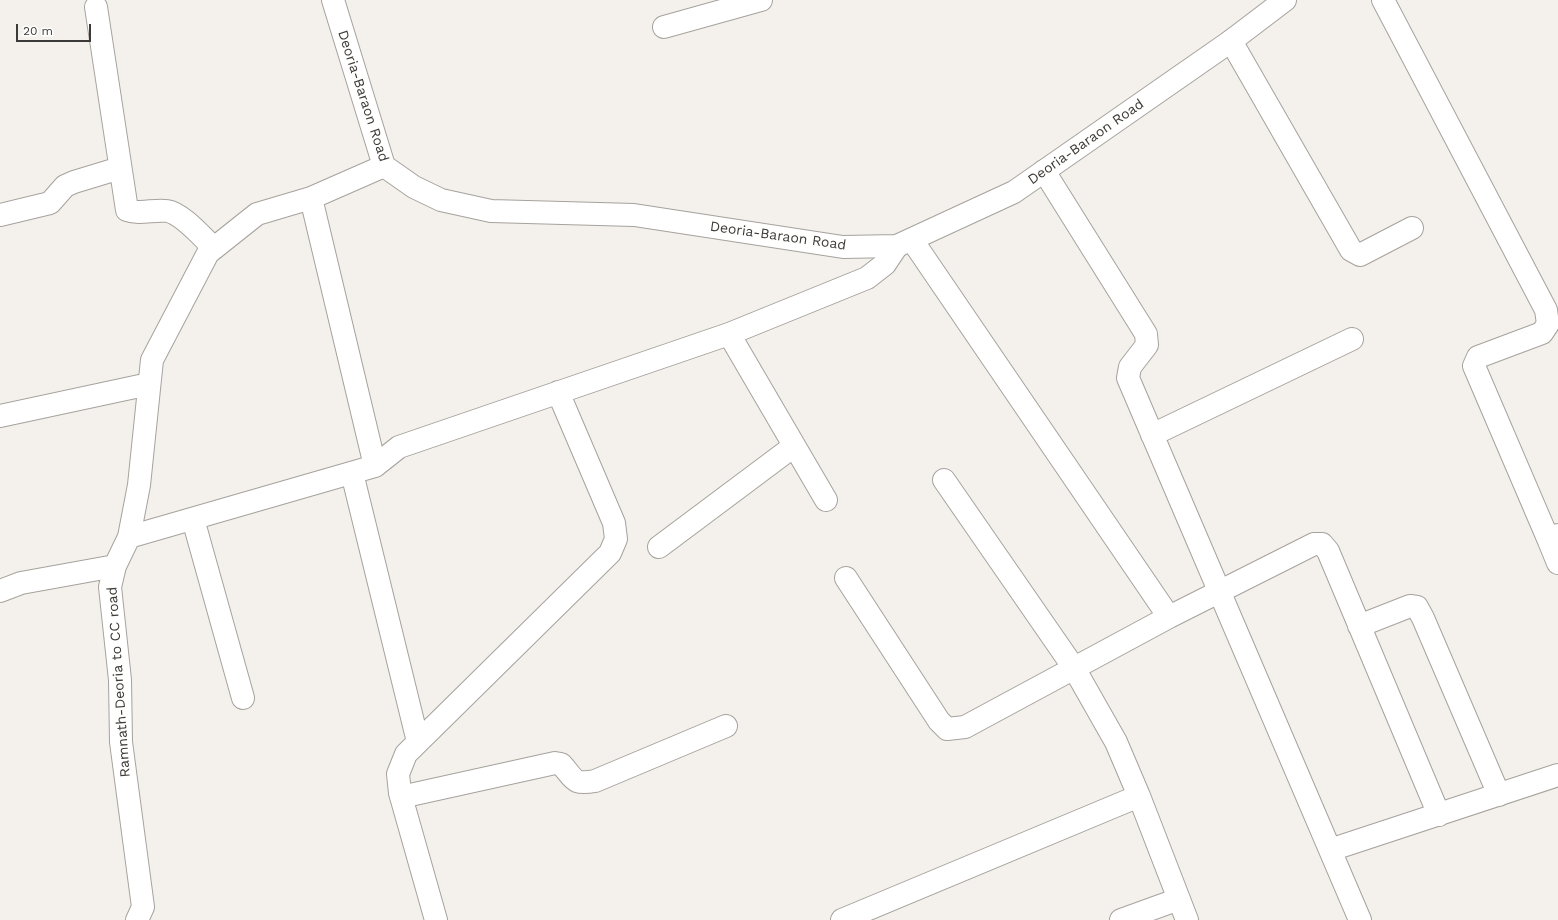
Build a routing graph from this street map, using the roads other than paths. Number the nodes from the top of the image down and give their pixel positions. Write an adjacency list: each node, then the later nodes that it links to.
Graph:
1 (333, 0): 8 (street, Deoria-Baraon Road)
2 (761, 0): 6 (street)
3 (1285, 0): 7 (street, Deoria-Baraon Road)
4 (1382, 0): 29 (street)
5 (96, 7): 9 (street)
6 (664, 27)
7 (1231, 41): 10 (street, Deoria-Baraon Road); 13 (street)
8 (384, 166): 11 (street, Ramnath-Deoria to CC road); 14 (street, Deoria-Baraon Road)
9 (120, 168): 12 (street); 15 (street)
10 (1044, 171): 14 (street, Deoria-Baraon Road); 21 (street)
11 (311, 198): 15 (street, Ramnath-Deoria to CC road); 23 (street)
12 (0, 215)
13 (1412, 228)
14 (904, 243): 16 (street); 36 (street)
15 (214, 248): 18 (street, Ramnath-Deoria to CC road)
16 (729, 334): 19 (street); 22 (street)
17 (1352, 339): 21 (street)
18 (149, 384): 20 (street); 28 (street, Ramnath-Deoria to CC road)
19 (558, 392): 23 (street); 41 (street)
20 (0, 416)
21 (1152, 435): 35 (street)
22 (794, 446): 26 (street); 30 (street)
23 (375, 466): 24 (street)
24 (352, 473): 27 (street); 41 (street)
25 (944, 480): 38 (street)
26 (826, 500)
27 (193, 519): 28 (street); 39 (street)
28 (129, 537): 32 (street, Ramnath-Deoria to CC road)
29 (1554, 538): 31 (street)
30 (659, 547)
31 (1558, 563)
32 (114, 566): 34 (street); 49 (street, Ramnath-Deoria to CC road)
33 (846, 578): 38 (street)
34 (0, 591)
35 (1219, 591): 36 (street); 37 (street); 47 (street)
36 (1169, 617): 38 (street)
37 (1359, 626): 43 (street); 46 (street)
38 (1074, 668): 44 (street)
39 (243, 698)
40 (726, 726): 45 (street)
41 (418, 742): 45 (street)
42 (1558, 775): 43 (street)
43 (1499, 795): 46 (street)
44 (1140, 796): 48 (street); 51 (street)
45 (401, 797): 50 (street)
46 (1439, 815): 47 (street)
47 (1330, 850): 54 (street)
48 (1179, 899): 52 (street); 53 (street)
49 (138, 920)
50 (436, 920)
51 (842, 920)
52 (1121, 920)
53 (1187, 920)
54 (1360, 920)

